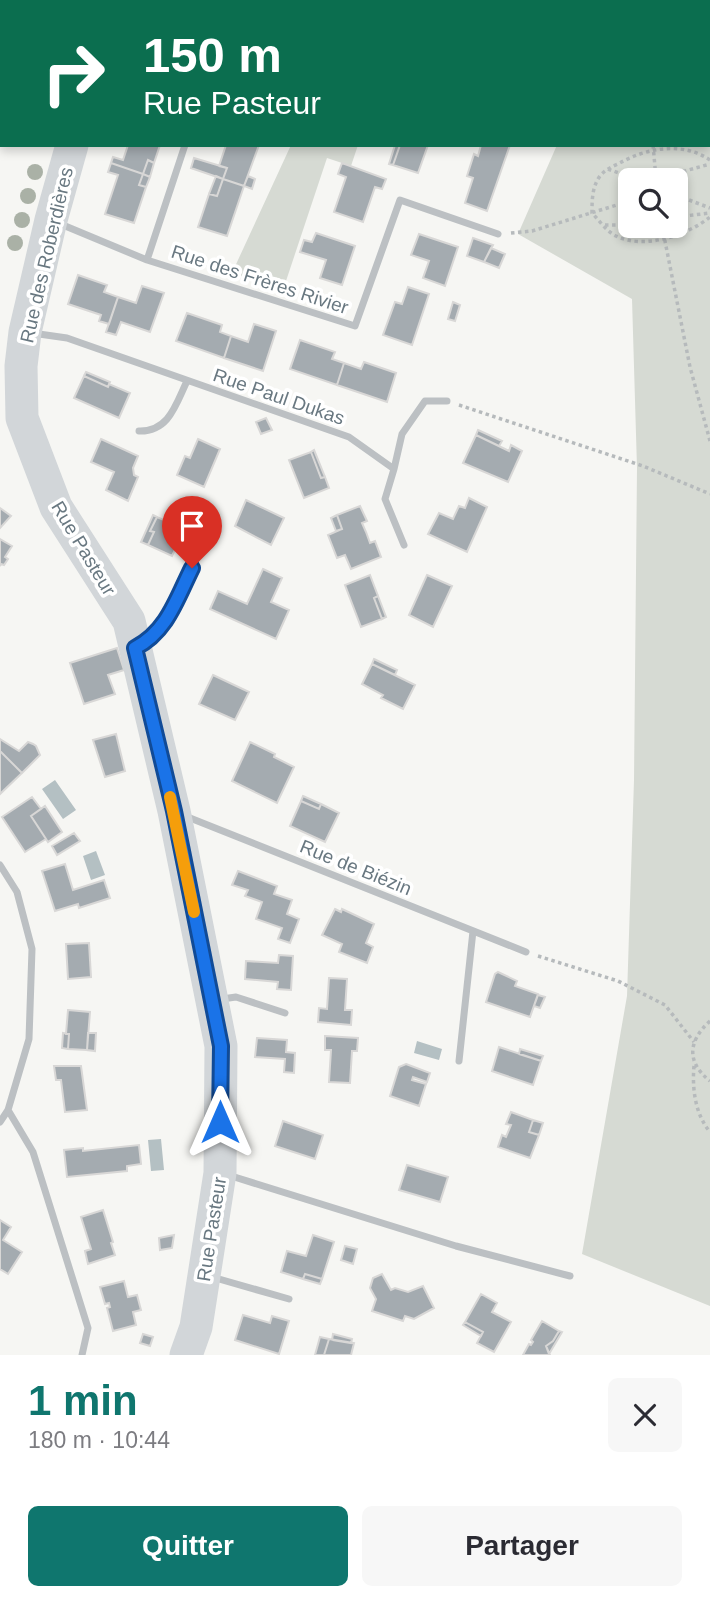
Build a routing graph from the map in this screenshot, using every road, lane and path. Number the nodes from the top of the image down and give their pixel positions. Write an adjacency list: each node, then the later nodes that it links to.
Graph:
1 (71, 147): 14 (street, Rue des Roberdières)
2 (184, 147): 19 (street)
3 (653, 148): 4 (path); 5 (path); 6 (path)
4 (710, 162): 7 (path)
5 (655, 168)
6 (608, 169): 8 (path); 11 (path)
7 (688, 169)
8 (618, 173)
9 (688, 201): 12 (path)
10 (618, 204): 11 (path)
11 (592, 212): 15 (path); 17 (path)
12 (710, 213): 13 (path); 18 (path)
13 (688, 216)
14 (51, 220): 19 (street, Rue des Frères Rivier); 20 (street, Rue des Roberdières)
15 (603, 225): 16 (path); 18 (path)
16 (618, 225)
17 (498, 234): 19 (street, Rue des Frères Rivier)
18 (663, 239): 25 (path)
19 (147, 260)
20 (25, 332): 21 (street, Rue des Roberdières); 22 (street, Rue Paul Dukas)
21 (11, 361): 30 (street, Rue Pasteur)
22 (187, 381): 24 (street, Rue Paul Dukas); 26 (street, Rue Paul Dukas)
23 (447, 401): 26 (street); 27 (path)
24 (139, 431)
25 (710, 442)
26 (394, 469): 28 (street)
27 (710, 494)
28 (404, 545)
29 (201, 549): 30 (street)
30 (135, 648): 31 (street, Rue Pasteur)
31 (174, 811): 33 (street, Rue de Biézin); 35 (street, Rue Pasteur)
32 (0, 865): 42 (street)
33 (473, 931): 34 (street, Rue de Biézin); 39 (street)
34 (526, 952): 38 (path)
35 (212, 1000): 36 (street); 45 (street, Rue Pasteur)
36 (285, 1013)
37 (710, 1021): 38 (path)
38 (694, 1042): 40 (path)
39 (459, 1061)
40 (694, 1064): 41 (path); 44 (path)
41 (710, 1081)
42 (8, 1110): 43 (street); 49 (street)
43 (0, 1122)
44 (710, 1132)
45 (220, 1173): 46 (street, Rue Pasteur); 47 (street)
46 (204, 1275): 48 (street); 50 (street, Rue Pasteur)
47 (570, 1276)
48 (289, 1299)
49 (82, 1355)
50 (186, 1355)

